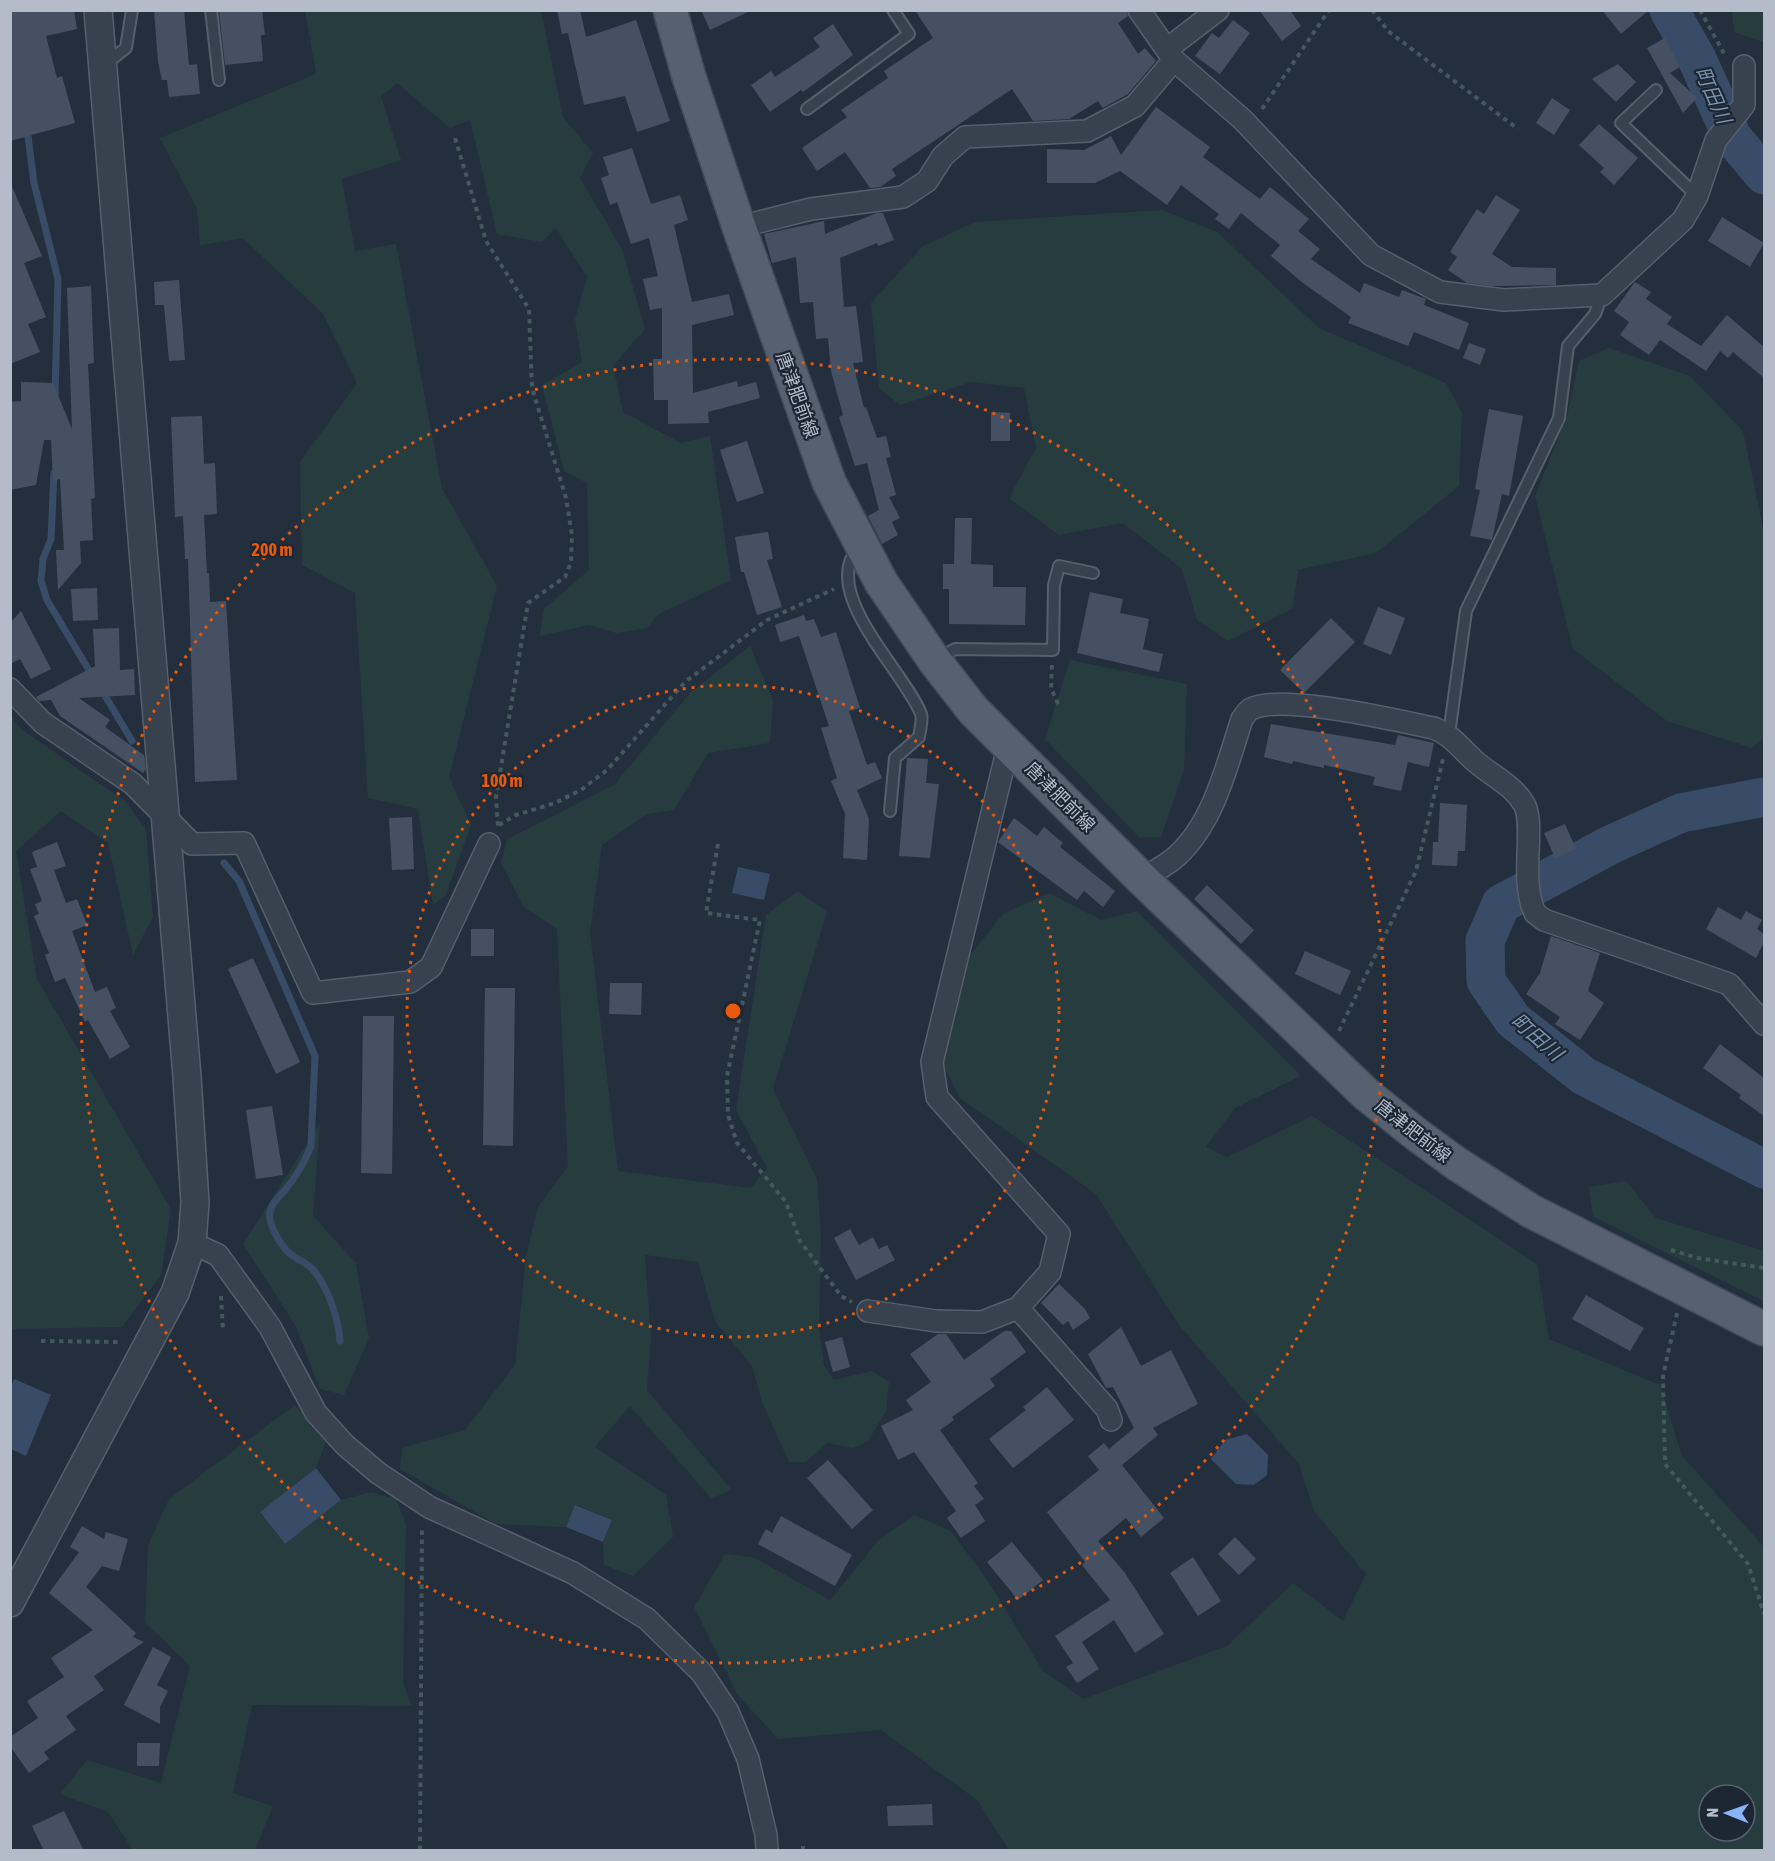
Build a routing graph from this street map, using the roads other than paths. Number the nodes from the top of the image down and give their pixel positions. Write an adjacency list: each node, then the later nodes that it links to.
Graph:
1 (98, 10): 9 (street)
2 (132, 10): 9 (lane)
3 (211, 10): 11 (lane)
4 (670, 10): 15 (main road, 唐津肥前線)
5 (893, 10): 13 (lane)
6 (1138, 10): 8 (street)
7 (1218, 10): 8 (street)
8 (1170, 54): 15 (street); 16 (street)
9 (103, 66): 24 (street)
10 (1744, 66): 14 (street)
11 (219, 80)
12 (1656, 90): 14 (lane)
13 (807, 109)
14 (1696, 196): 16 (street)
15 (739, 227): 17 (main road, 唐津肥前線)
16 (1602, 295): 21 (lane)
17 (860, 545): 19 (main road, 唐津肥前線); 23 (lane)
18 (1094, 573): 19 (lane)
19 (934, 660): 22 (main road, 唐津肥前線)
20 (10, 689): 24 (street)
21 (1449, 734): 26 (street); 27 (street)
22 (1008, 747): 26 (main road, 唐津肥前線); 29 (street)
23 (891, 811)
24 (164, 817): 25 (street); 28 (street)
25 (489, 844)
26 (1142, 879): 31 (main road, 唐津肥前線)
27 (1764, 1024)
28 (192, 1243): 33 (street); 34 (street)
29 (1018, 1308): 30 (street); 32 (street)
30 (868, 1311)
31 (1764, 1329)
32 (1111, 1420)
33 (10, 1603)
34 (767, 1851)

